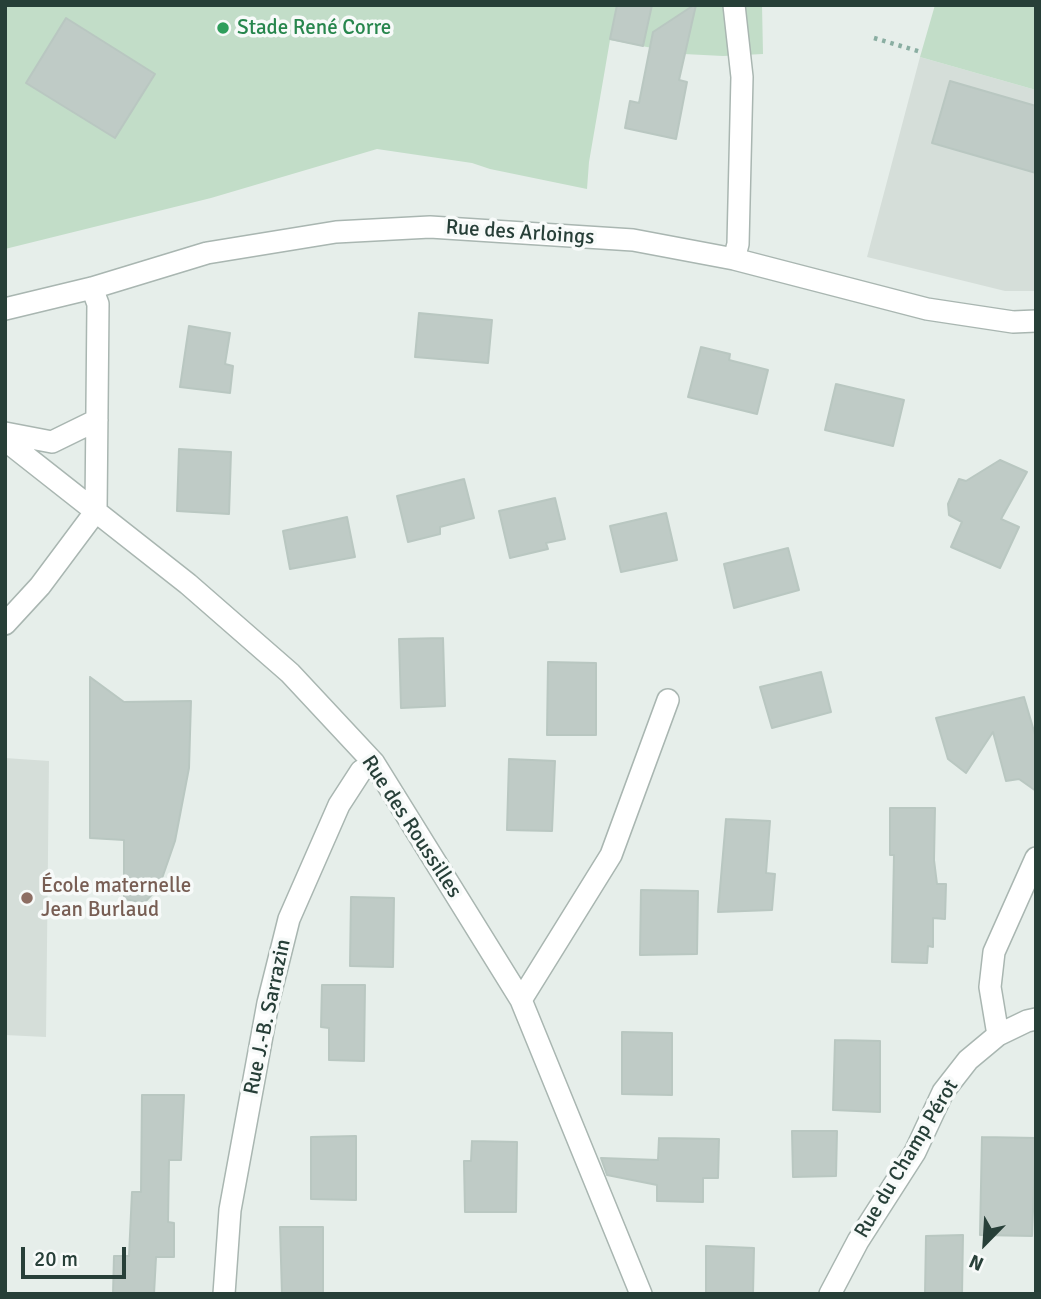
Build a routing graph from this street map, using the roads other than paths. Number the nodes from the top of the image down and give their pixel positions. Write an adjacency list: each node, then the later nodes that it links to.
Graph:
1 (734, 5): 2 (street)
2 (734, 259): 3 (street, Rue des Arloings); 5 (street, Rue des Arloings)
3 (92, 288): 4 (street, Rue des Arloings); 6 (street)
4 (5, 309)
5 (1036, 321)
6 (97, 420): 7 (street); 9 (street)
7 (5, 433)
8 (5, 440): 9 (street, Rue des Roussilles)
9 (96, 511): 10 (street); 12 (street, Rue des Roussilles)
10 (5, 624)
11 (668, 700): 14 (street)
12 (374, 763): 14 (street, Rue des Roussilles); 17 (street, Rue J.-B. Sarrazin)
13 (1036, 858): 16 (street)
14 (521, 1000): 18 (street, Rue des Roussilles)
15 (1036, 1019): 16 (street, Rue du Champ Pérot)
16 (998, 1035): 19 (street, Rue du Champ Pérot)
17 (224, 1294)
18 (641, 1294)
19 (830, 1294)

